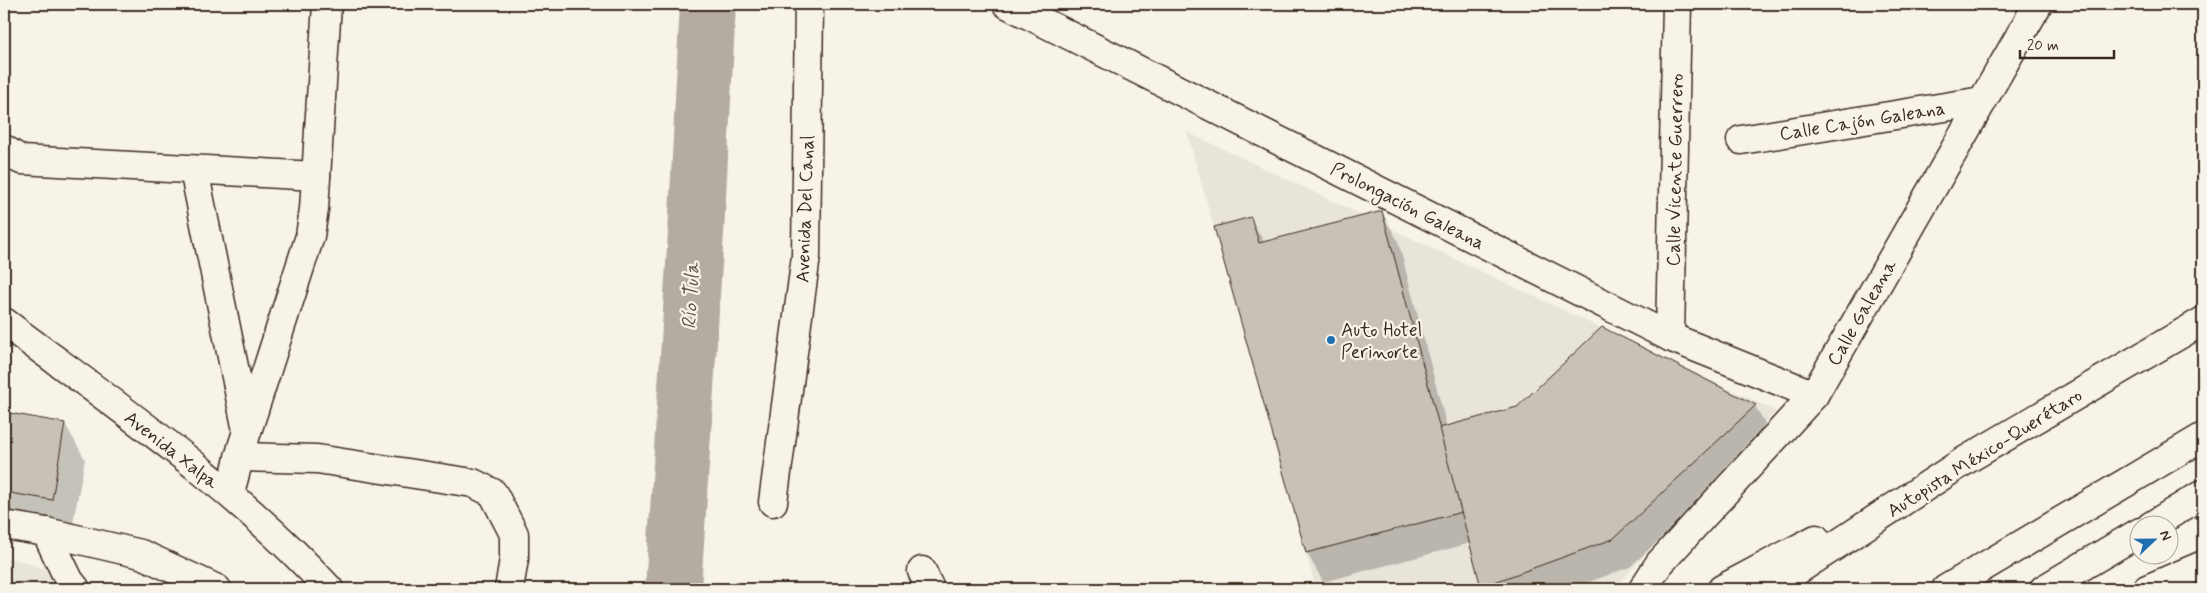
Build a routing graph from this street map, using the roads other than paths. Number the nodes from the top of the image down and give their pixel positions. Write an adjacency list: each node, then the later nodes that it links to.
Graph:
1 (327, 4): 10 (main road)
2 (809, 4): 20 (main road, Avenida Del Canal)
3 (1007, 4): 13 (main road, Prolongación Galeana)
4 (1677, 4): 13 (main road, Calle Vicente Guerrero)
5 (2038, 4): 6 (main road, Calle Galeana)
6 (1982, 101): 7 (main road, Calle Cajón Galeana); 14 (main road, Calle Galeana)
7 (1741, 140)
8 (4, 149): 9 (main road)
9 (194, 170): 10 (main road); 16 (main road)
10 (316, 176): 16 (main road)
11 (2203, 321): 17 (main road, Autopista México-Querétaro)
12 (4, 322): 18 (main road, Avenida Xalpa)
13 (1670, 337): 14 (main road, Prolongación Galeana)
14 (1814, 395): 30 (main road, Calle Galeana)
15 (2203, 438): 33 (main road)
16 (243, 445): 18 (main road); 29 (main road)
17 (1966, 460): 31 (main road); 32 (main road, Autopista México-Querétaro)
18 (230, 493): 28 (main road, Avenida Xalpa)
19 (2203, 494): 21 (main road)
20 (773, 502)
21 (2167, 516)
22 (4, 525): 23 (main road)
23 (46, 532): 26 (main road); 27 (main road)
24 (2130, 538): 34 (main road)
25 (2203, 566): 35 (main road); 36 (main road)
26 (76, 589)
27 (217, 589)
28 (329, 589)
29 (510, 589)
30 (1643, 589)
31 (1722, 589)
32 (1769, 589)
33 (1946, 589)
34 (2044, 589)
35 (2147, 589)
36 (2165, 589)

